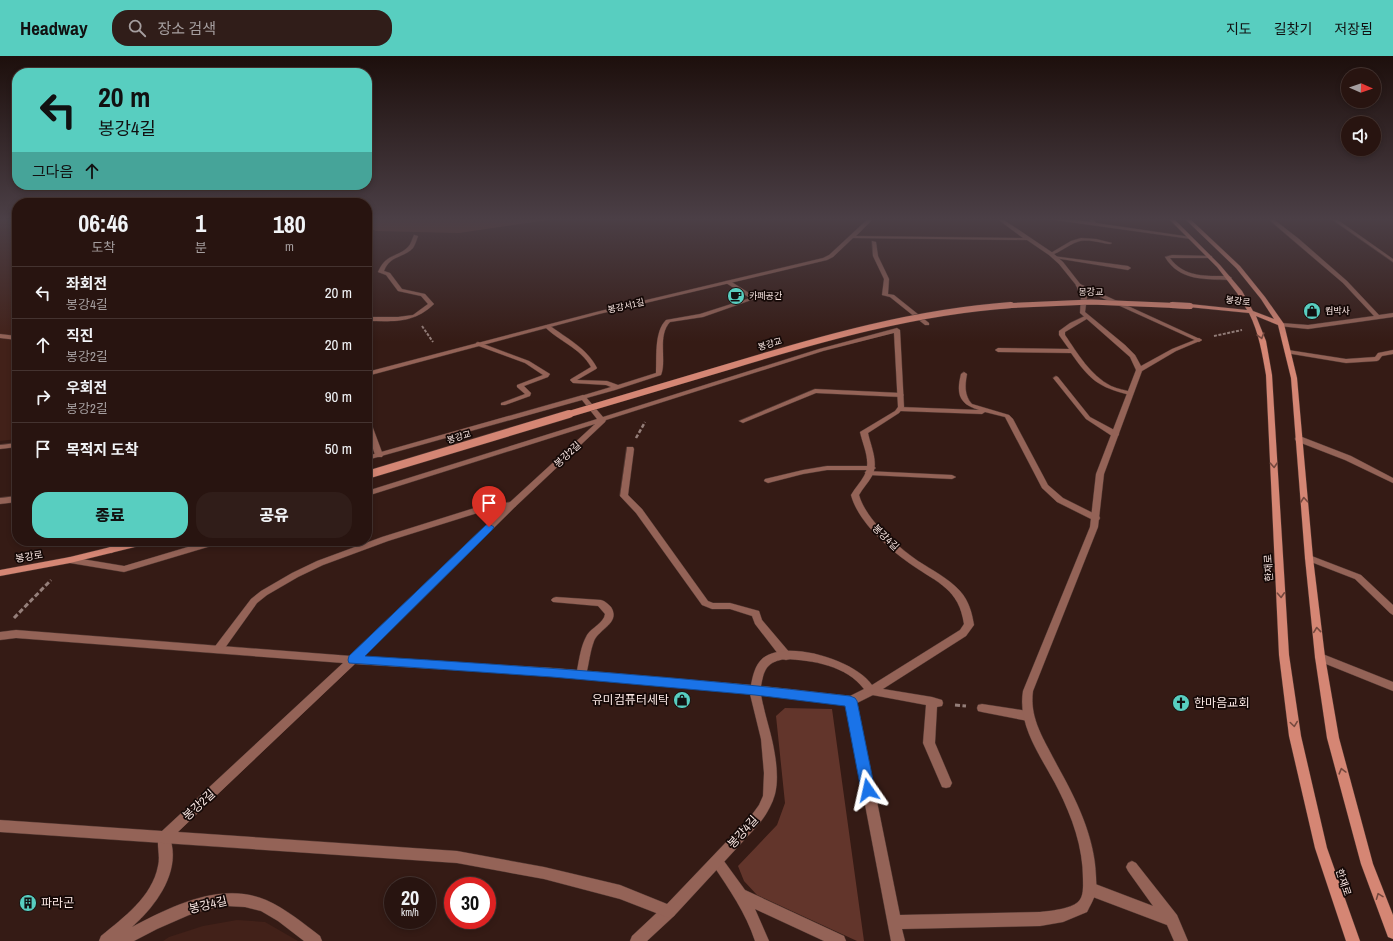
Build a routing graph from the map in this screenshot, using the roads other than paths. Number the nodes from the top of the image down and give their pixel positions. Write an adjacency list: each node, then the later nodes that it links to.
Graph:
1 (390, 259): 19 (street)
2 (823, 259): 12 (street, 봉강서1길)
3 (877, 259): 20 (street)
4 (1056, 259): 13 (street)
5 (1074, 259): 10 (street)
6 (1168, 259): 11 (street)
7 (1212, 259): 11 (street, 한재로)
8 (1230, 259): 21 (street)
9 (1319, 259): 18 (street)
10 (1128, 268)
11 (1230, 278): 15 (street, 한재로)
12 (728, 282): 22 (street, 봉강서1길); 34 (street)
13 (1078, 285): 16 (street); 30 (street)
14 (1190, 306): 15 (street, 봉강로); 52 (street, 봉강교, bridge)
15 (1252, 312): 21 (street, 봉강로); 103 (street, 한재로, one-way to 103)
16 (1084, 315): 27 (street); 30 (street)
17 (1393, 315): 18 (street)
18 (1378, 317): 21 (street)
19 (372, 319)
20 (927, 324)
21 (1281, 325): 28 (street)
22 (547, 326): 25 (street, 봉강서1길); 34 (street)
23 (0, 336): 24 (street)
24 (12, 337)
25 (478, 344): 31 (street, 봉강서1길); 38 (street)
26 (998, 350): 27 (street)
27 (1073, 351): 35 (street)
28 (1288, 352): 29 (street); 45 (street)
29 (1393, 352)
30 (1139, 370): 35 (street)
31 (372, 373)
32 (964, 374): 40 (street)
33 (1056, 378): 43 (street)
34 (613, 389): 37 (street)
35 (1130, 393): 43 (street)
36 (901, 395): 39 (street); 41 (street); 42 (street)
37 (583, 397): 41 (street); 49 (street)
38 (503, 404)
39 (900, 409): 40 (street); 51 (street)
40 (995, 412): 60 (street)
41 (603, 420): 56 (street, 봉강2길); 59 (street, 봉강2길)
42 (743, 421)
43 (1115, 434): 60 (street)
44 (372, 435): 49 (street)
45 (1299, 440): 55 (street); 67 (street, one-way to 45)
46 (12, 446): 47 (street)
47 (0, 447)
48 (630, 449): 74 (street)
49 (379, 455): 50 (street)
50 (372, 457)
51 (871, 471): 53 (street); 54 (street); 80 (street, 봉강4길)
52 (372, 474)
53 (952, 477)
54 (768, 481)
55 (1393, 481)
56 (372, 492)
57 (12, 500): 58 (street)
58 (0, 501)
59 (512, 505): 61 (street); 76 (street, 봉강2길)
60 (1096, 518): 83 (street)
61 (372, 544)
62 (115, 546): 66 (street)
63 (126, 546): 66 (street, 봉강로)
64 (201, 546): 68 (street)
65 (366, 546): 73 (street)
66 (109, 551): 68 (street, 봉강로)
67 (1309, 558): 71 (street); 75 (street, one-way to 67)
68 (70, 560): 69 (street, 봉강로)
69 (0, 573)
70 (556, 600): 77 (street)
71 (1393, 611)
72 (0, 636): 73 (street)
73 (218, 650): 76 (street)
74 (786, 656): 79 (street, 봉강4길); 80 (street, 봉강4길)
75 (1320, 656): 78 (street); 94 (street, one-way to 75)
76 (353, 660): 77 (street); 86 (street, 봉강2길)
77 (581, 675): 79 (street)
78 (1393, 687)
79 (755, 690): 81 (street); 87 (street, 봉강4길)
80 (871, 691): 81 (street, 봉강4길); 84 (street)
81 (850, 701): 93 (street)
82 (982, 708): 83 (street)
83 (1028, 716): 89 (street)
84 (946, 783)
85 (0, 826): 86 (street)
86 (164, 837): 91 (street); 95 (street)
87 (717, 861): 90 (street); 91 (street, 봉강4길)
88 (1132, 867): 92 (street)
89 (1090, 889): 92 (street); 93 (street)
90 (741, 895): 99 (street); 100 (street)
91 (668, 911): 98 (street, 봉강4길)
92 (1172, 920): 102 (street)
93 (894, 922): 101 (street)
94 (1393, 932)
95 (106, 941)
96 (121, 941): 97 (street, 봉강4길)
97 (315, 941)
98 (637, 941)
99 (762, 941)
100 (839, 941)
101 (898, 941)
102 (1181, 941)
103 (1353, 941)

